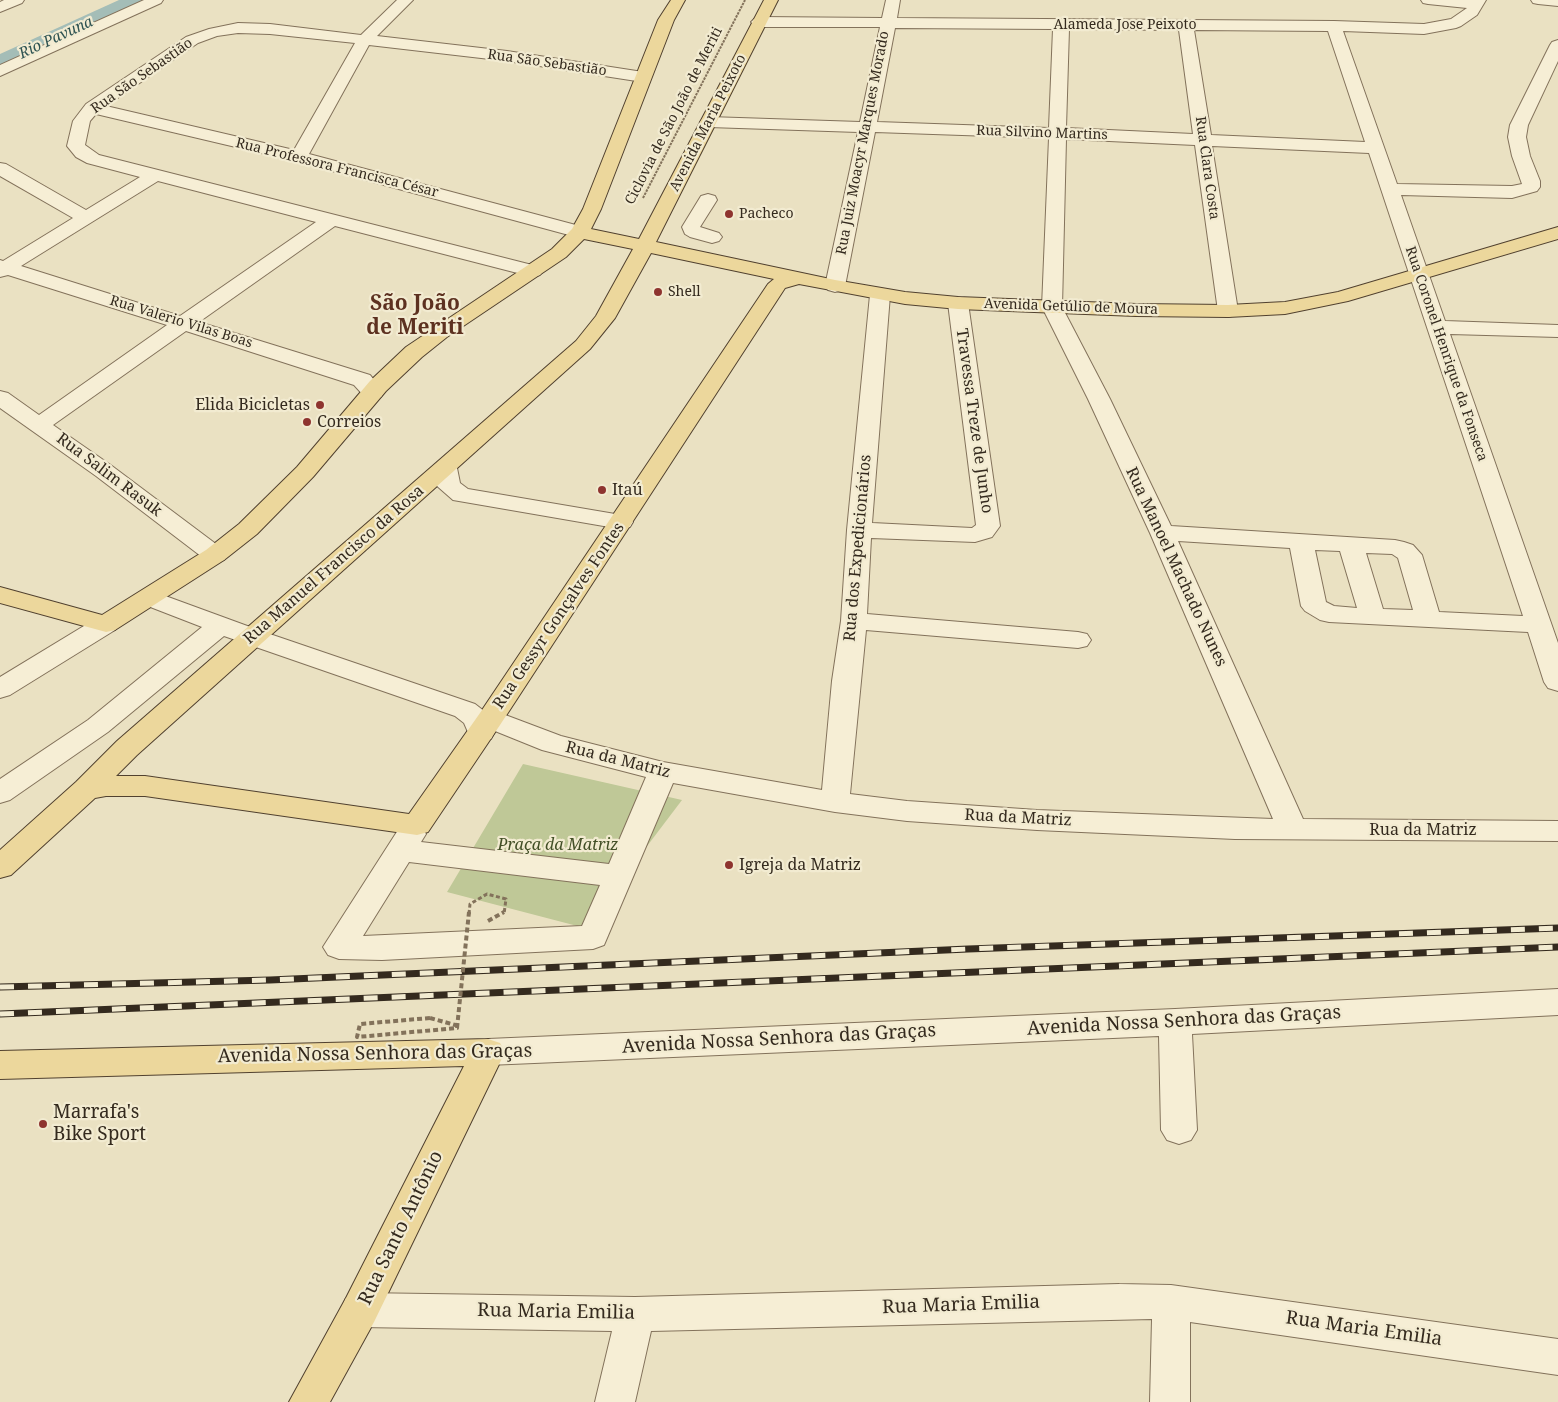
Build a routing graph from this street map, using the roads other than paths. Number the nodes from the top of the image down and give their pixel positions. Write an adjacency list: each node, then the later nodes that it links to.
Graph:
1 (17, 0): 11 (street)
2 (156, 0): 19 (street)
3 (406, 0): 17 (street)
4 (678, 0): 20 (main road)
5 (772, 0): 12 (main road, Avenida Maria Peixoto)
6 (893, 0): 13 (street, Rua Juiz Moacyr Marques Morado)
7 (1428, 0): 9 (street)
8 (1538, 0): 10 (street)
9 (1478, 2): 16 (street, Alameda Jose Peixoto)
10 (1558, 2)
11 (0, 7)
12 (759, 22): 13 (street, Alameda Jose Peixoto); 22 (main road, Avenida Maria Peixoto)
13 (887, 23): 14 (street, Alameda Jose Peixoto); 23 (street, Rua Juiz Moacyr Marques Morado)
14 (1061, 25): 15 (street, Alameda Jose Peixoto); 24 (street)
15 (1186, 25): 16 (street, Alameda Jose Peixoto); 25 (street, Rua Clara Costa)
16 (1334, 26): 26 (street, Rua Coronel Henrique da Fonseca)
17 (366, 39): 20 (street, Rua São Sebastião); 21 (street, Rua São Sebastião); 27 (street)
18 (1558, 45): 30 (street)
19 (0, 71)
20 (644, 77): 34 (main road)
21 (92, 108): 27 (street, Rua Professora Francisca César); 29 (street, Rua São Sebastião)
22 (709, 122): 23 (street, Rua Silvino Martins); 36 (main road, Avenida Maria Peixoto)
23 (866, 126): 24 (street, Rua Silvino Martins); 42 (street, Rua Juiz Moacyr Marques Morado)
24 (1058, 133): 25 (street, Rua Silvino Martins); 45 (street)
25 (1203, 139): 26 (street, Rua Silvino Martins); 46 (street, Rua Clara Costa)
26 (1375, 148): 30 (street, Rua Coronel Henrique da Fonseca)
27 (299, 157): 34 (street, Rua Professora Francisca César)
28 (0, 168): 32 (street)
29 (154, 176): 32 (street); 33 (street, Rua São Sebastião)
30 (1390, 189): 40 (street, Rua Coronel Henrique da Fonseca)
31 (708, 200): 37 (street)
32 (86, 218): 38 (street)
33 (331, 220): 39 (street, Rua São Sebastião); 47 (street)
34 (580, 232): 36 (main road, Avenida Getúlio de Moura); 39 (main road)
35 (1558, 233): 40 (main road, Avenida Getúlio de Moura)
36 (645, 246): 37 (main road, Avenida Getúlio de Moura); 53 (main road, Rua Manuel Francisco da Rosa)
37 (695, 256): 41 (main road, Avenida Getúlio de Moura)
38 (2, 268): 47 (street, Rua Valerio Vilas Boas)
39 (534, 271): 50 (main road)
40 (1417, 275): 46 (main road, Avenida Getúlio de Moura); 48 (street, Rua Coronel Henrique da Fonseca)
41 (783, 279): 42 (main road, Avenida Getúlio de Moura); 54 (main road, Rua Gessyr Gonçalves Fontes)
42 (835, 286): 43 (main road, Avenida Getúlio de Moura)
43 (880, 295): 44 (main road, Avenida Getúlio de Moura); 55 (street, Rua dos Expedicionários)
44 (958, 303): 45 (main road, Avenida Getúlio de Moura); 55 (street, Travessa Treze de Junho)
45 (1052, 307): 46 (main road, Avenida Getúlio de Moura); 56 (street, Rua Manoel Machado Nunes)
46 (1228, 311)
47 (183, 322): 50 (street, Rua Valerio Vilas Boas); 52 (street)
48 (1436, 327): 49 (street); 67 (street, Rua Coronel Henrique da Fonseca)
49 (1558, 331)
50 (374, 383): 59 (main road)
51 (0, 398): 52 (street, Rua Salim Rasuk)
52 (40, 424): 59 (street, Rua Salim Rasuk)
53 (445, 468): 54 (street); 68 (main road, Rua Manuel Francisco da Rosa)
54 (621, 522): 72 (main road, Rua Gessyr Gonçalves Fontes)
55 (858, 530): 64 (street, Rua dos Expedicionários)
56 (1162, 533): 57 (street); 80 (street, Rua Manoel Machado Nunes)
57 (1301, 542): 58 (street); 62 (street)
58 (1351, 545): 62 (street); 63 (street)
59 (215, 554): 61 (main road)
60 (0, 595): 65 (main road)
61 (149, 598): 65 (main road); 66 (street)
62 (1372, 616): 63 (street)
63 (1428, 619): 67 (street)
64 (854, 621): 69 (street); 78 (street, Rua dos Expedicionários)
65 (106, 624): 71 (street)
66 (221, 625): 68 (street); 77 (street)
67 (1538, 625): 70 (street, Rua Coronel Henrique da Fonseca)
68 (252, 637): 72 (street); 73 (main road, Rua Manuel Francisco da Rosa)
69 (1078, 640)
70 (1558, 682)
71 (0, 689)
72 (485, 726): 74 (street, Rua da Matriz); 79 (main road, Rua Gessyr Gonçalves Fontes)
73 (127, 748): 75 (main road); 76 (main road, Rua Manuel Francisco da Rosa)
74 (663, 772): 78 (street, Rua da Matriz); 84 (street)
75 (145, 786): 76 (main road); 79 (main road)
76 (86, 789): 83 (main road, Rua Manuel Francisco da Rosa)
77 (0, 793)
78 (836, 802): 80 (street, Rua da Matriz)
79 (417, 825): 82 (street, Rua Gessyr Gonçalves Fontes)
80 (1293, 830): 81 (street, Rua da Matriz)
81 (1558, 831)
82 (401, 850): 84 (street); 84 (street, Rua Gessyr Gonçalves Fontes)
83 (0, 867)
84 (619, 876)
85 (1558, 1002): 86 (street, Avenida Nossa Senhora das Graças)
86 (1175, 1022): 87 (street, Avenida Nossa Senhora das Graças); 89 (street)
87 (488, 1052): 88 (main road, Avenida Nossa Senhora das Graças); 91 (main road, Rua Santo Antônio)
88 (0, 1065)
89 (1179, 1130)
90 (1171, 1302): 92 (street, Rua Maria Emilia); 93 (street, Rua Maria Emilia); 96 (street)
91 (360, 1310): 92 (street, Rua Maria Emilia); 94 (main road, Rua Santo Antônio)
92 (635, 1314): 95 (street)
93 (1558, 1357)
94 (309, 1402)
95 (615, 1402)
96 (1170, 1402)

